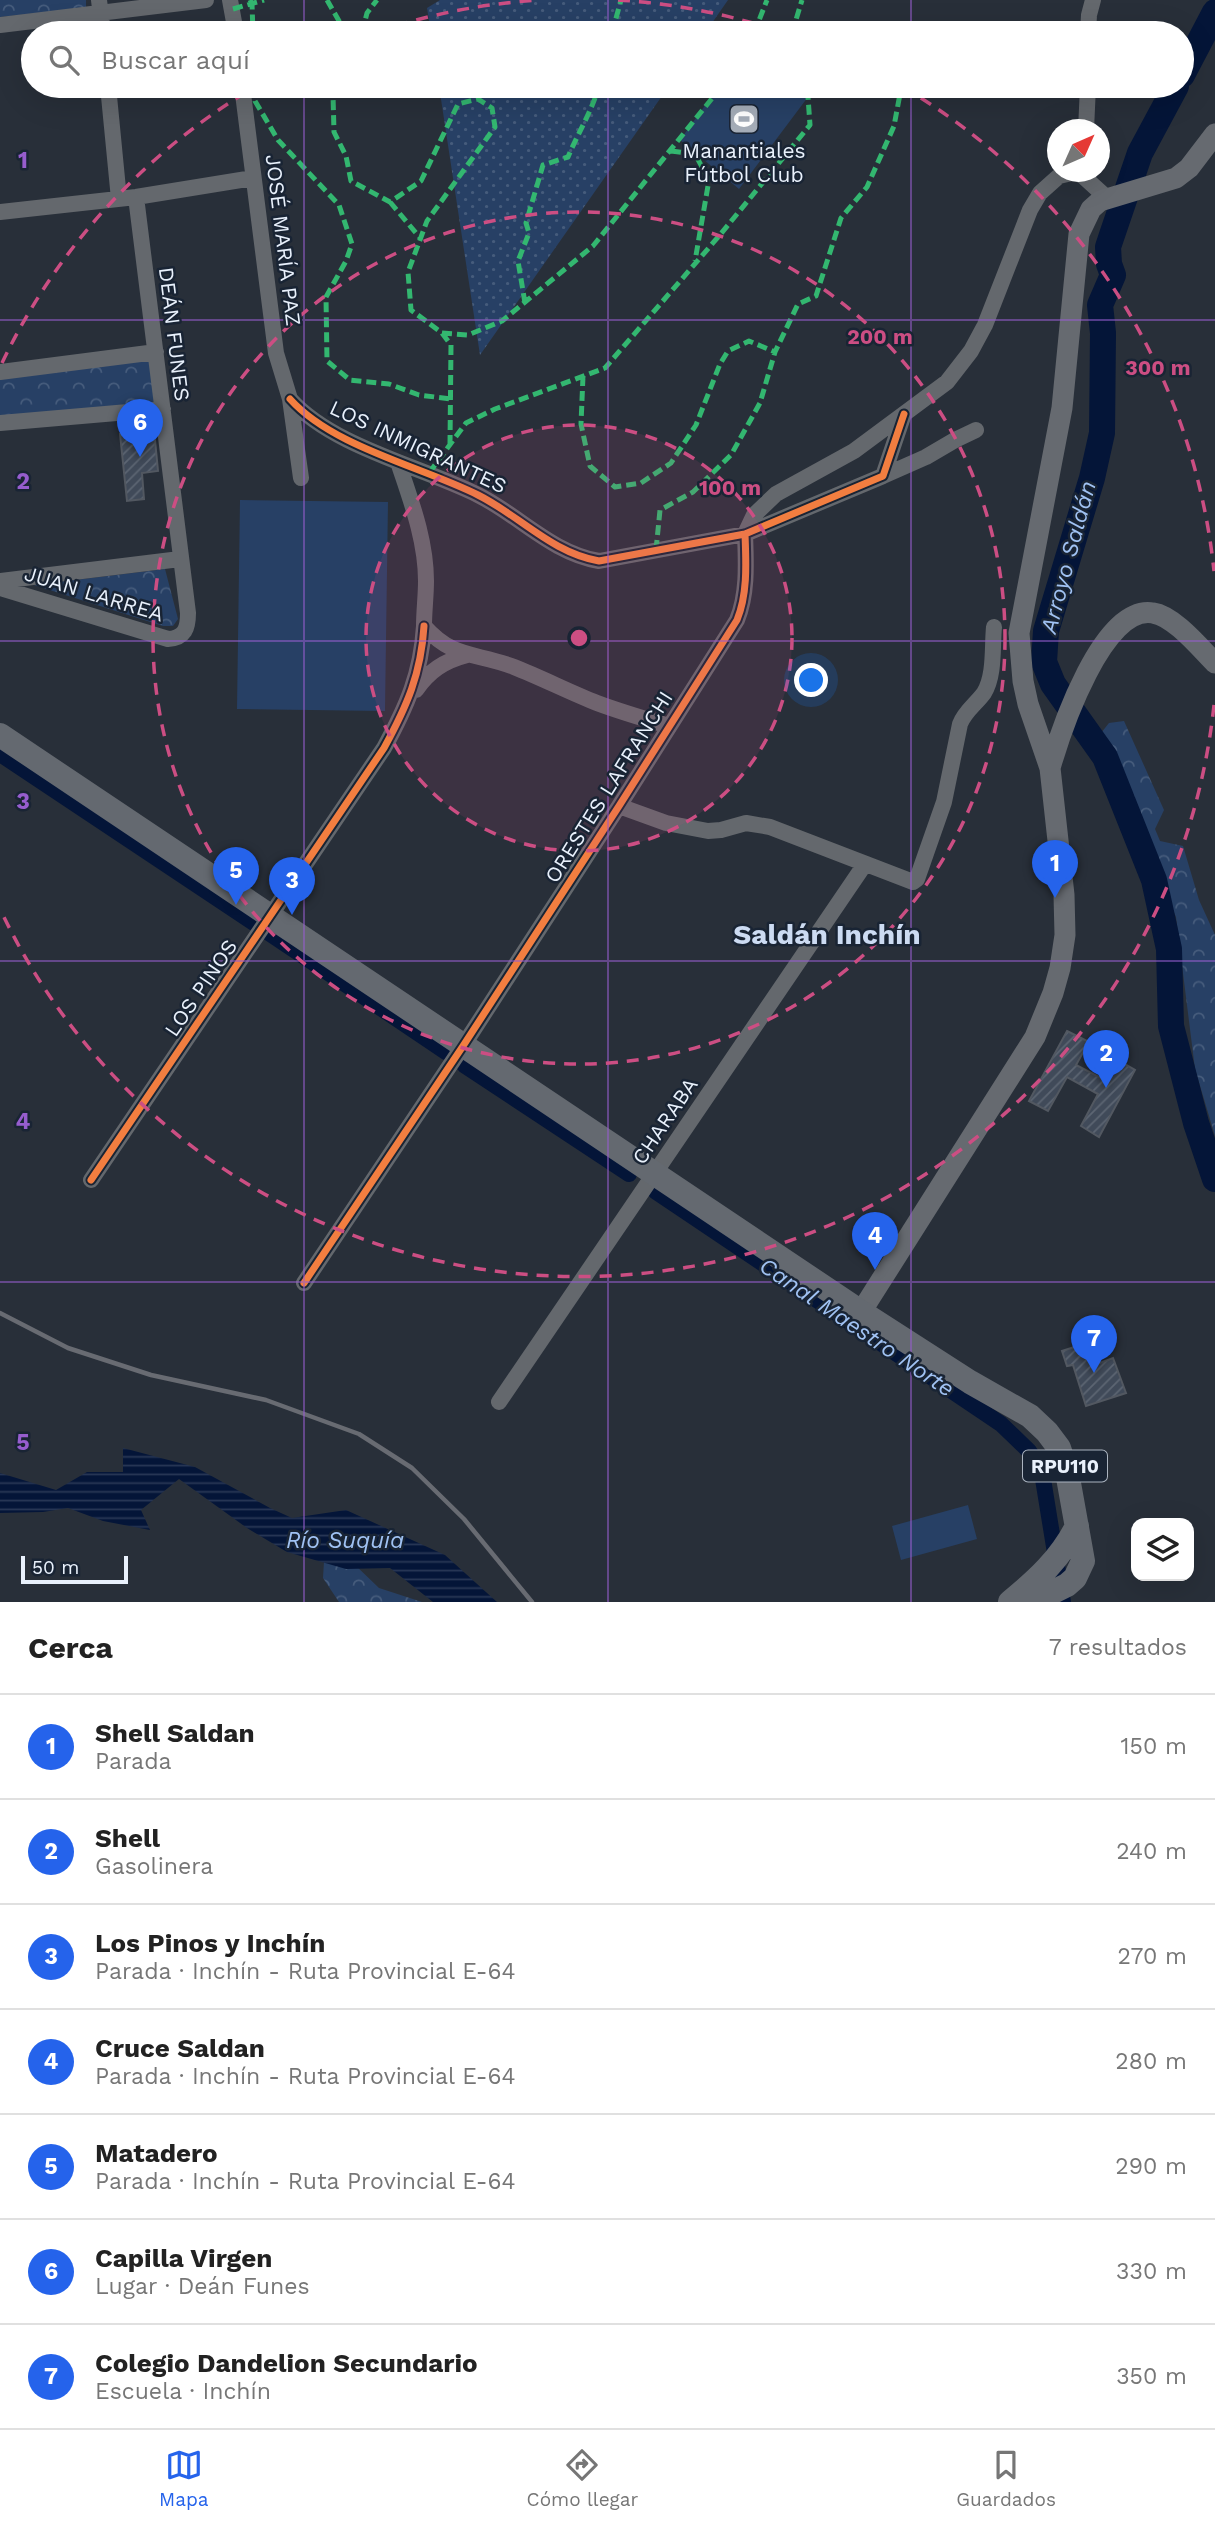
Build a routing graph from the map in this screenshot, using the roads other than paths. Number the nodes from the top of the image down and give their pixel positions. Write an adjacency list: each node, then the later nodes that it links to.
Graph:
1 (206, 0): 4 (street)
2 (230, 0): 7 (street)
3 (1093, 0): 8 (street)
4 (100, 7): 6 (street)
5 (21, 21): 9 (street)
6 (22, 21)
7 (234, 21)
8 (1088, 21)
9 (0, 25)
10 (109, 98): 20 (street)
11 (243, 98): 15 (street, JOSÉ MARÍA PAZ)
12 (1087, 98): 13 (street)
13 (1086, 119)
14 (1215, 134): 19 (main road)
15 (253, 178): 18 (street); 24 (street, JOSÉ MARÍA PAZ)
16 (1052, 182): 26 (street)
17 (1089, 182): 19 (street)
18 (136, 197): 20 (street); 22 (street, DEÁN FUNES)
19 (1107, 198): 42 (main road)
20 (118, 199): 21 (street)
21 (0, 212)
22 (156, 352): 23 (street); 25 (street, DEÁN FUNES)
23 (0, 372)
24 (290, 398): 29 (street, LOS INMIGRANTES); 31 (street, JOSÉ MARÍA PAZ)
25 (163, 410): 27 (street); 33 (street, DEÁN FUNES)
26 (904, 414): 30 (street); 32 (street)
27 (0, 423)
28 (976, 430): 30 (street, LOS INMIGRANTES)
29 (398, 462): 32 (street, LOS INMIGRANTES); 36 (street, LOS PINOS)
30 (883, 476): 32 (street, LOS INMIGRANTES)
31 (301, 478)
32 (745, 534): 43 (street, ORESTES LAFRANCHI)
33 (180, 559): 34 (street); 38 (street, DEÁN FUNES)
34 (0, 581)
35 (0, 588): 38 (street, JUAN LARREA)
36 (424, 626): 39 (street); 41 (street, LOS PINOS)
37 (993, 627): 48 (street)
38 (176, 639)
39 (467, 655): 41 (street, LOS PINOS); 43 (street)
40 (1215, 663): 44 (main road)
41 (407, 703): 49 (street, LOS PINOS)
42 (1035, 722): 44 (main road); 46 (main road)
43 (669, 726): 47 (street, ORESTES LAFRANCHI)
44 (1062, 728): 46 (main road)
45 (0, 735): 49 (main road)
46 (1050, 768): 54 (main road)
47 (619, 806): 48 (street); 50 (street, ORESTES LAFRANCHI)
48 (864, 864): 51 (street, CHARABA)
49 (271, 917): 50 (main road); 52 (street, LOS PINOS)
50 (463, 1046): 51 (main road); 53 (street, ORESTES LAFRANCHI)
51 (655, 1174): 54 (main road); 55 (street, CHARABA)
52 (91, 1180)
53 (304, 1283)
54 (861, 1311): 56 (main road, RPU110)
55 (499, 1402)
56 (1077, 1526): 57 (main road); 58 (main road, RPU110)
57 (1010, 1602)
58 (1033, 1602)

